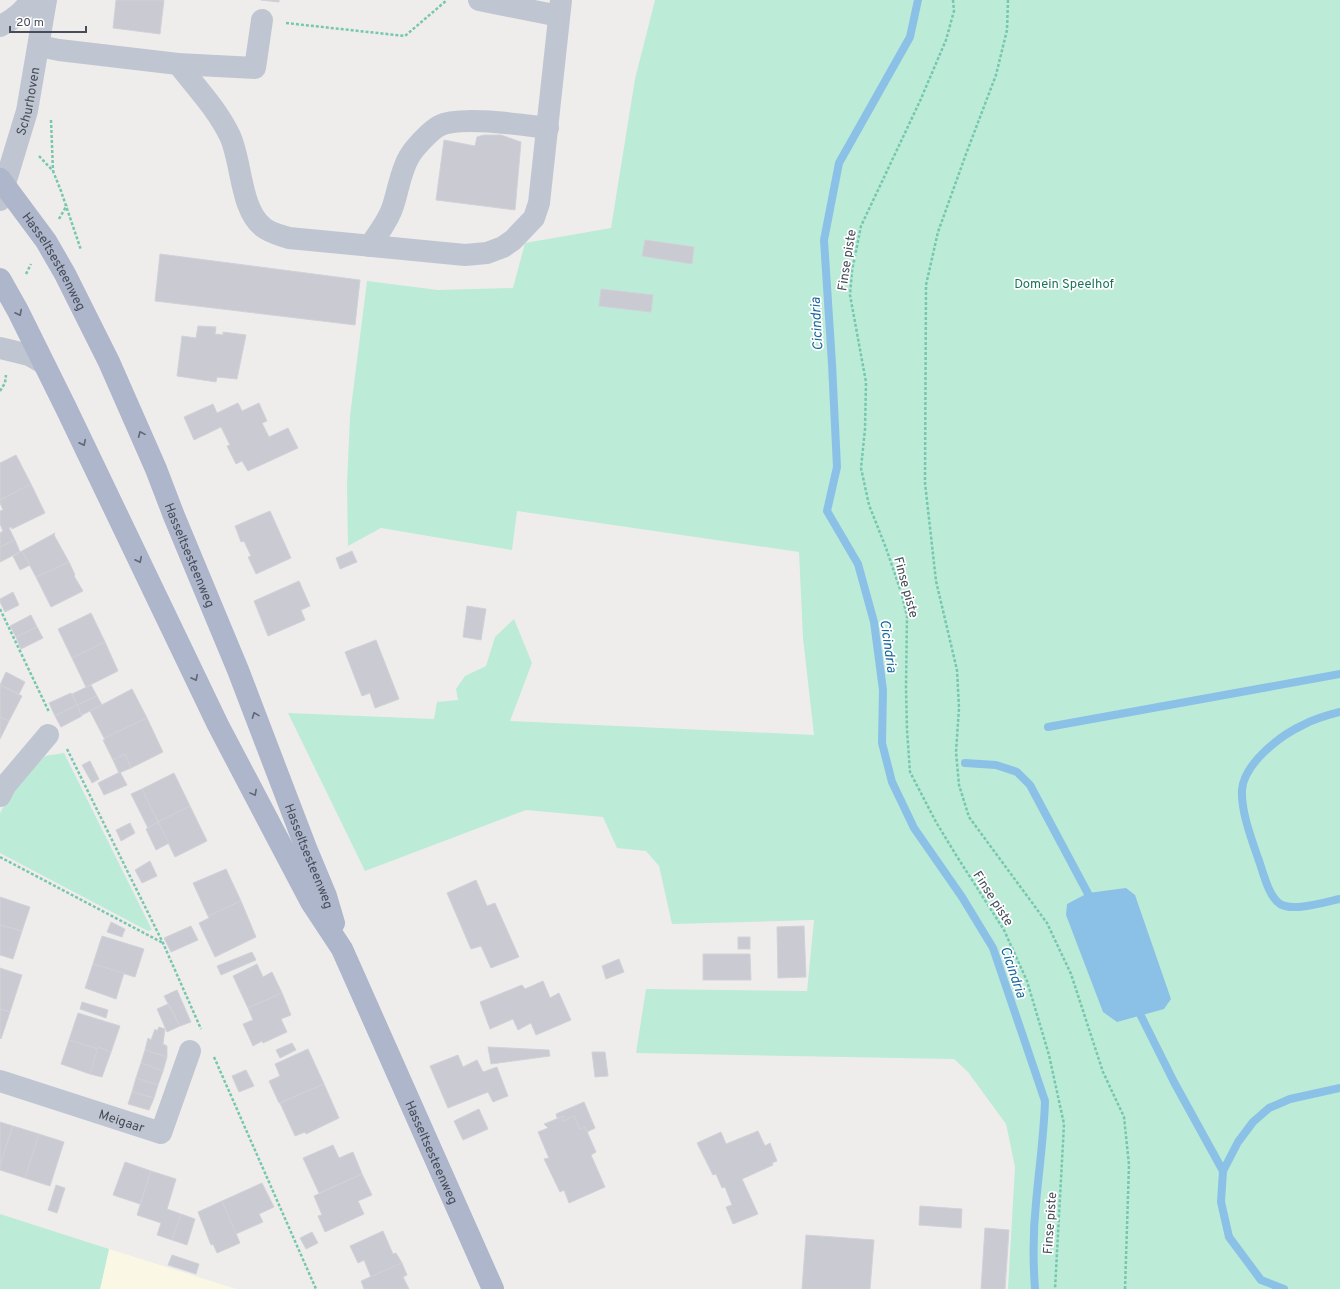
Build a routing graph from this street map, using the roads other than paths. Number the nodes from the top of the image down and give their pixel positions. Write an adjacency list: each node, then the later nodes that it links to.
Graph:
1 (31, 0): 6 (street)
2 (46, 0): 7 (street, Schurhoven)
3 (479, 0): 4 (street)
4 (560, 8): 9 (street)
5 (262, 20): 8 (street)
6 (0, 26)
7 (38, 46): 8 (street); 10 (street, Schurhoven)
8 (178, 64): 11 (street)
9 (548, 128): 11 (street); 11 (street)
10 (2, 188): 17 (main road, Hasseltsesteenweg, one-way to 10)
11 (370, 246)
12 (0, 279): 14 (main road, Hasseltsesteenweg, one-way to 14)
13 (0, 348): 14 (street)
14 (43, 362): 17 (main road, Hasseltsesteenweg, one-way to 17)
15 (54, 731): 16 (street)
16 (0, 796)
17 (342, 949): 20 (main road, Hasseltsesteenweg)
18 (190, 1051): 19 (street, Meigaar)
19 (0, 1081)
20 (493, 1289)

